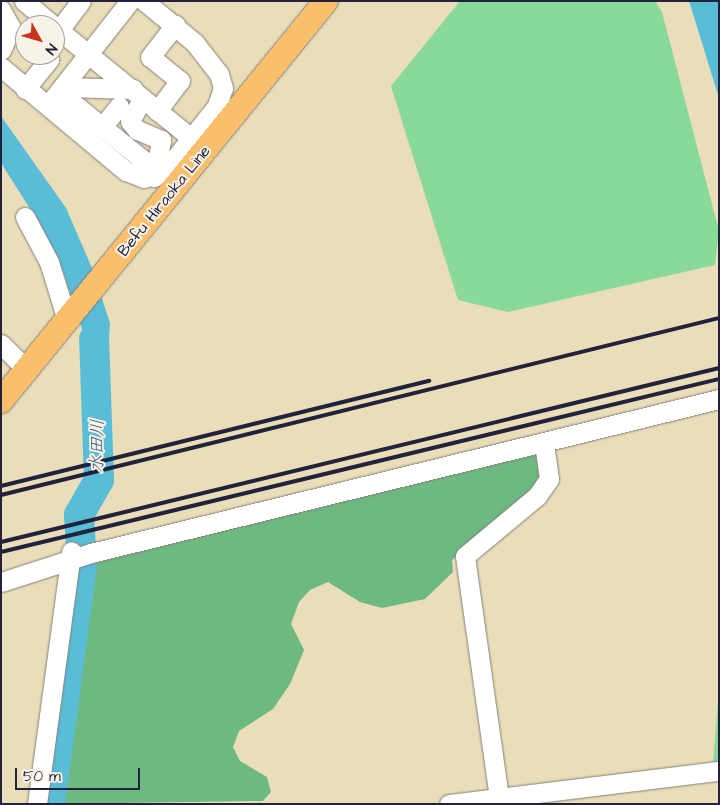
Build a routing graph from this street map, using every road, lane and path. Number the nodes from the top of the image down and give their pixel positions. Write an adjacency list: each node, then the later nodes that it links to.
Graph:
1 (24, 1): 7 (street)
2 (81, 1): 8 (street)
3 (130, 1): 12 (street)
4 (144, 1): 9 (street)
5 (326, 1): 25 (main road, Befu Hiraoka Line)
6 (1, 10): 11 (street)
7 (39, 15)
8 (63, 15)
9 (175, 25): 20 (street); 22 (street)
10 (65, 36): 12 (street)
11 (1, 50)
12 (88, 53): 16 (street); 17 (street)
13 (44, 65): 15 (street)
14 (1, 67): 15 (street)
15 (25, 89): 19 (street)
16 (61, 89): 17 (street); 19 (street); 21 (street)
17 (138, 94): 20 (street); 23 (street)
18 (119, 106): 21 (street)
19 (47, 107): 23 (street)
20 (158, 110): 22 (street)
21 (102, 127): 23 (street)
22 (190, 138): 23 (street)
23 (154, 177)
24 (25, 217): 25 (street)
25 (72, 314): 27 (main road, Befu Hiraoka Line)
26 (1, 344): 27 (street)
27 (26, 370): 29 (main road, Befu Hiraoka Line)
28 (719, 399): 30 (street)
29 (1, 401)
30 (544, 444): 31 (street); 34 (street)
31 (71, 556): 32 (street); 35 (street)
32 (1, 582)
33 (719, 771): 34 (street)
34 (499, 798): 36 (street)
35 (37, 804)
36 (449, 804)

